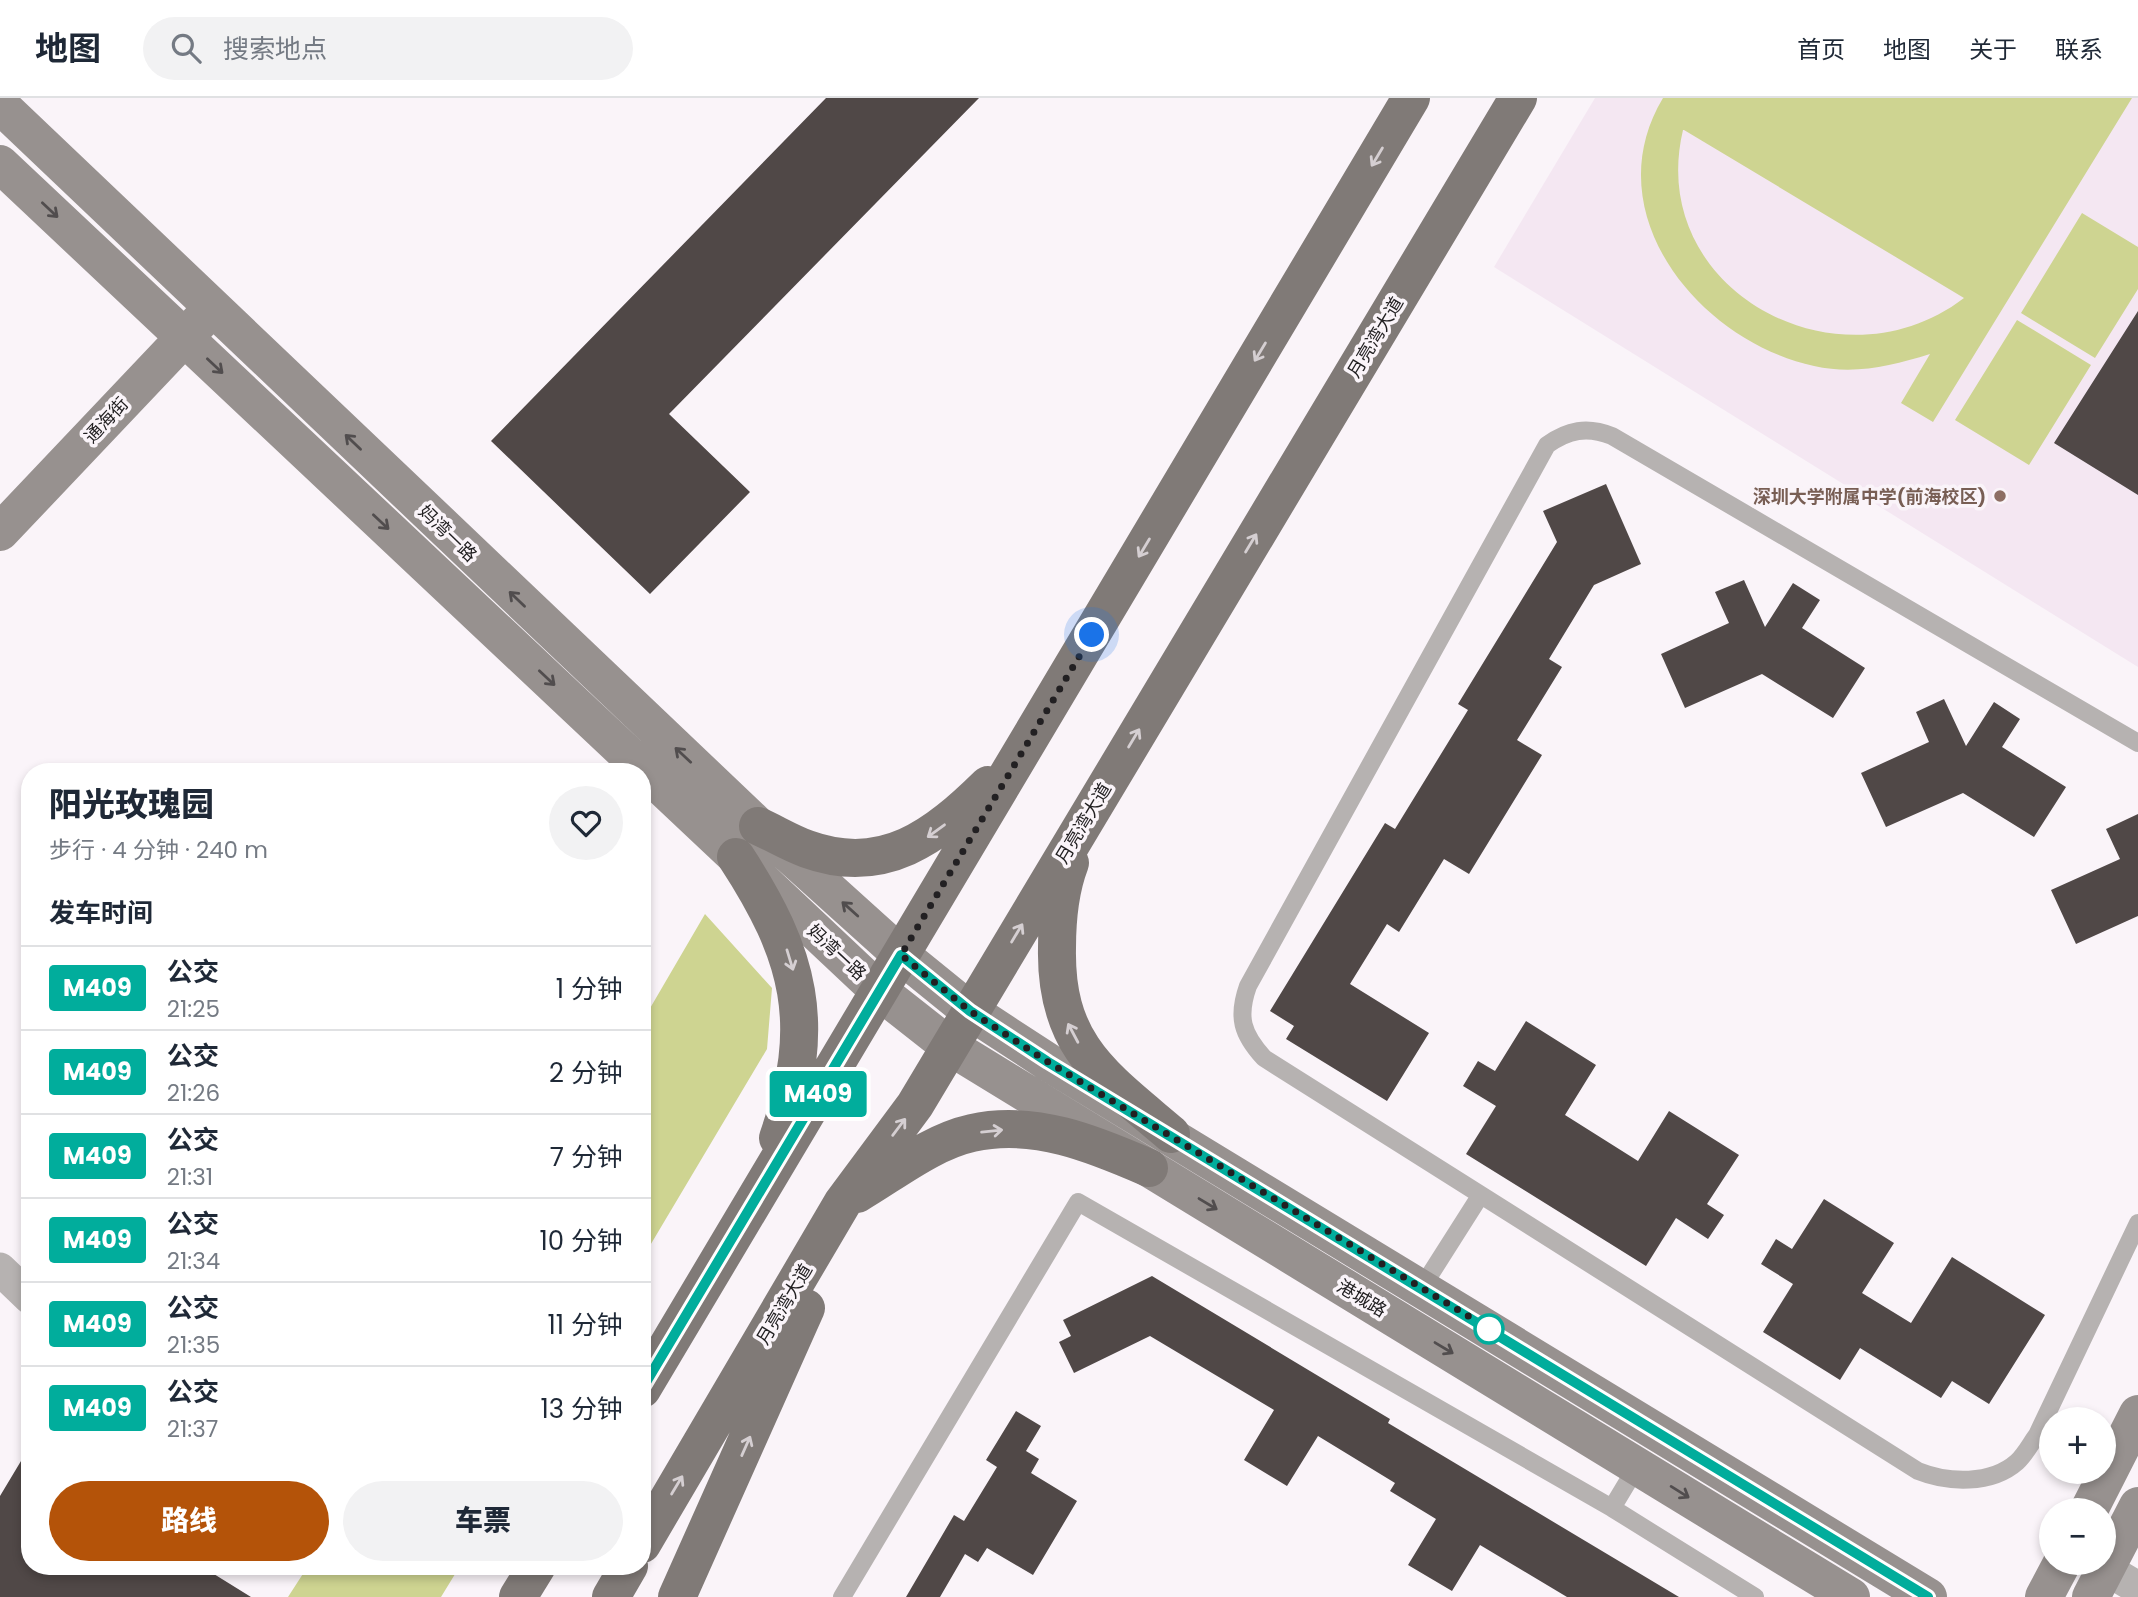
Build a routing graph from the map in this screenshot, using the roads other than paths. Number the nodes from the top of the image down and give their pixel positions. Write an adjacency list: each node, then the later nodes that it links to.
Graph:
1 (1411, 98): 9 (main road, one-way to 9)
2 (1518, 98): 12 (main road, 月亮湾大道, one-way to 2)
3 (0, 105): 5 (street, 妈湾一路)
4 (0, 164): 6 (street, 妈湾一路, one-way to 6)
5 (212, 308): 6 (street, 通海街); 13 (street, 妈湾一路, one-way to 5)
6 (184, 337): 7 (street, 通海街); 10 (street, 妈湾一路, one-way to 10)
7 (0, 532)
8 (2138, 743): 22 (lane)
9 (1022, 751): 13 (main road, one-way to 13); 15 (main road)
10 (637, 763)
11 (651, 776): 14 (street, 妈湾一路, one-way to 14)
12 (1091, 809): 17 (main road, 月亮湾大道, one-way to 12); 19 (main road, one-way to 12)
13 (758, 825): 15 (street, 妈湾一路, one-way to 13)
14 (736, 856): 16 (street, 妈湾一路); 21 (main road, one-way to 21)
15 (901, 955): 16 (main road); 17 (street)
16 (879, 991): 18 (street, 港城路); 21 (main road)
17 (970, 1011): 18 (main road, 月亮湾大道); 19 (street)
18 (949, 1046): 20 (street, 港城路); 23 (main road, 月亮湾大道, one-way to 18)
19 (1171, 1134): 27 (street)
20 (1149, 1168): 23 (main road, one-way to 20); 29 (street, 港城路, one-way to 29)
21 (758, 1195): 30 (main road)
22 (1480, 1196): 24 (lane); 27 (lane)
23 (843, 1202): 25 (main road, 月亮湾大道)
24 (2138, 1223)
25 (822, 1241): 37 (main road, 月亮湾大道, one-way to 25); 45 (main road, one-way to 25)
26 (0, 1269): 28 (street)
27 (1422, 1288): 29 (lane); 32 (street)
28 (21, 1289)
29 (1400, 1321): 33 (street, 港城路, one-way to 33)
30 (651, 1374)
31 (2138, 1414): 34 (street)
32 (1658, 1433): 33 (lane); 49 (street)
33 (1638, 1466): 36 (lane); 48 (street, 港城路, one-way to 48)
34 (2095, 1498)
35 (2138, 1506): 41 (street)
36 (1612, 1508): 46 (lane); 47 (lane)
37 (651, 1529)
38 (531, 1575): 43 (main road)
39 (624, 1575): 44 (main road)
40 (2056, 1575): 50 (street)
41 (2098, 1583): 42 (street)
42 (2138, 1588)
43 (518, 1597)
44 (611, 1597)
45 (677, 1597)
46 (842, 1597)
47 (1755, 1597)
48 (1851, 1597)
49 (1928, 1597)
50 (2044, 1597)

